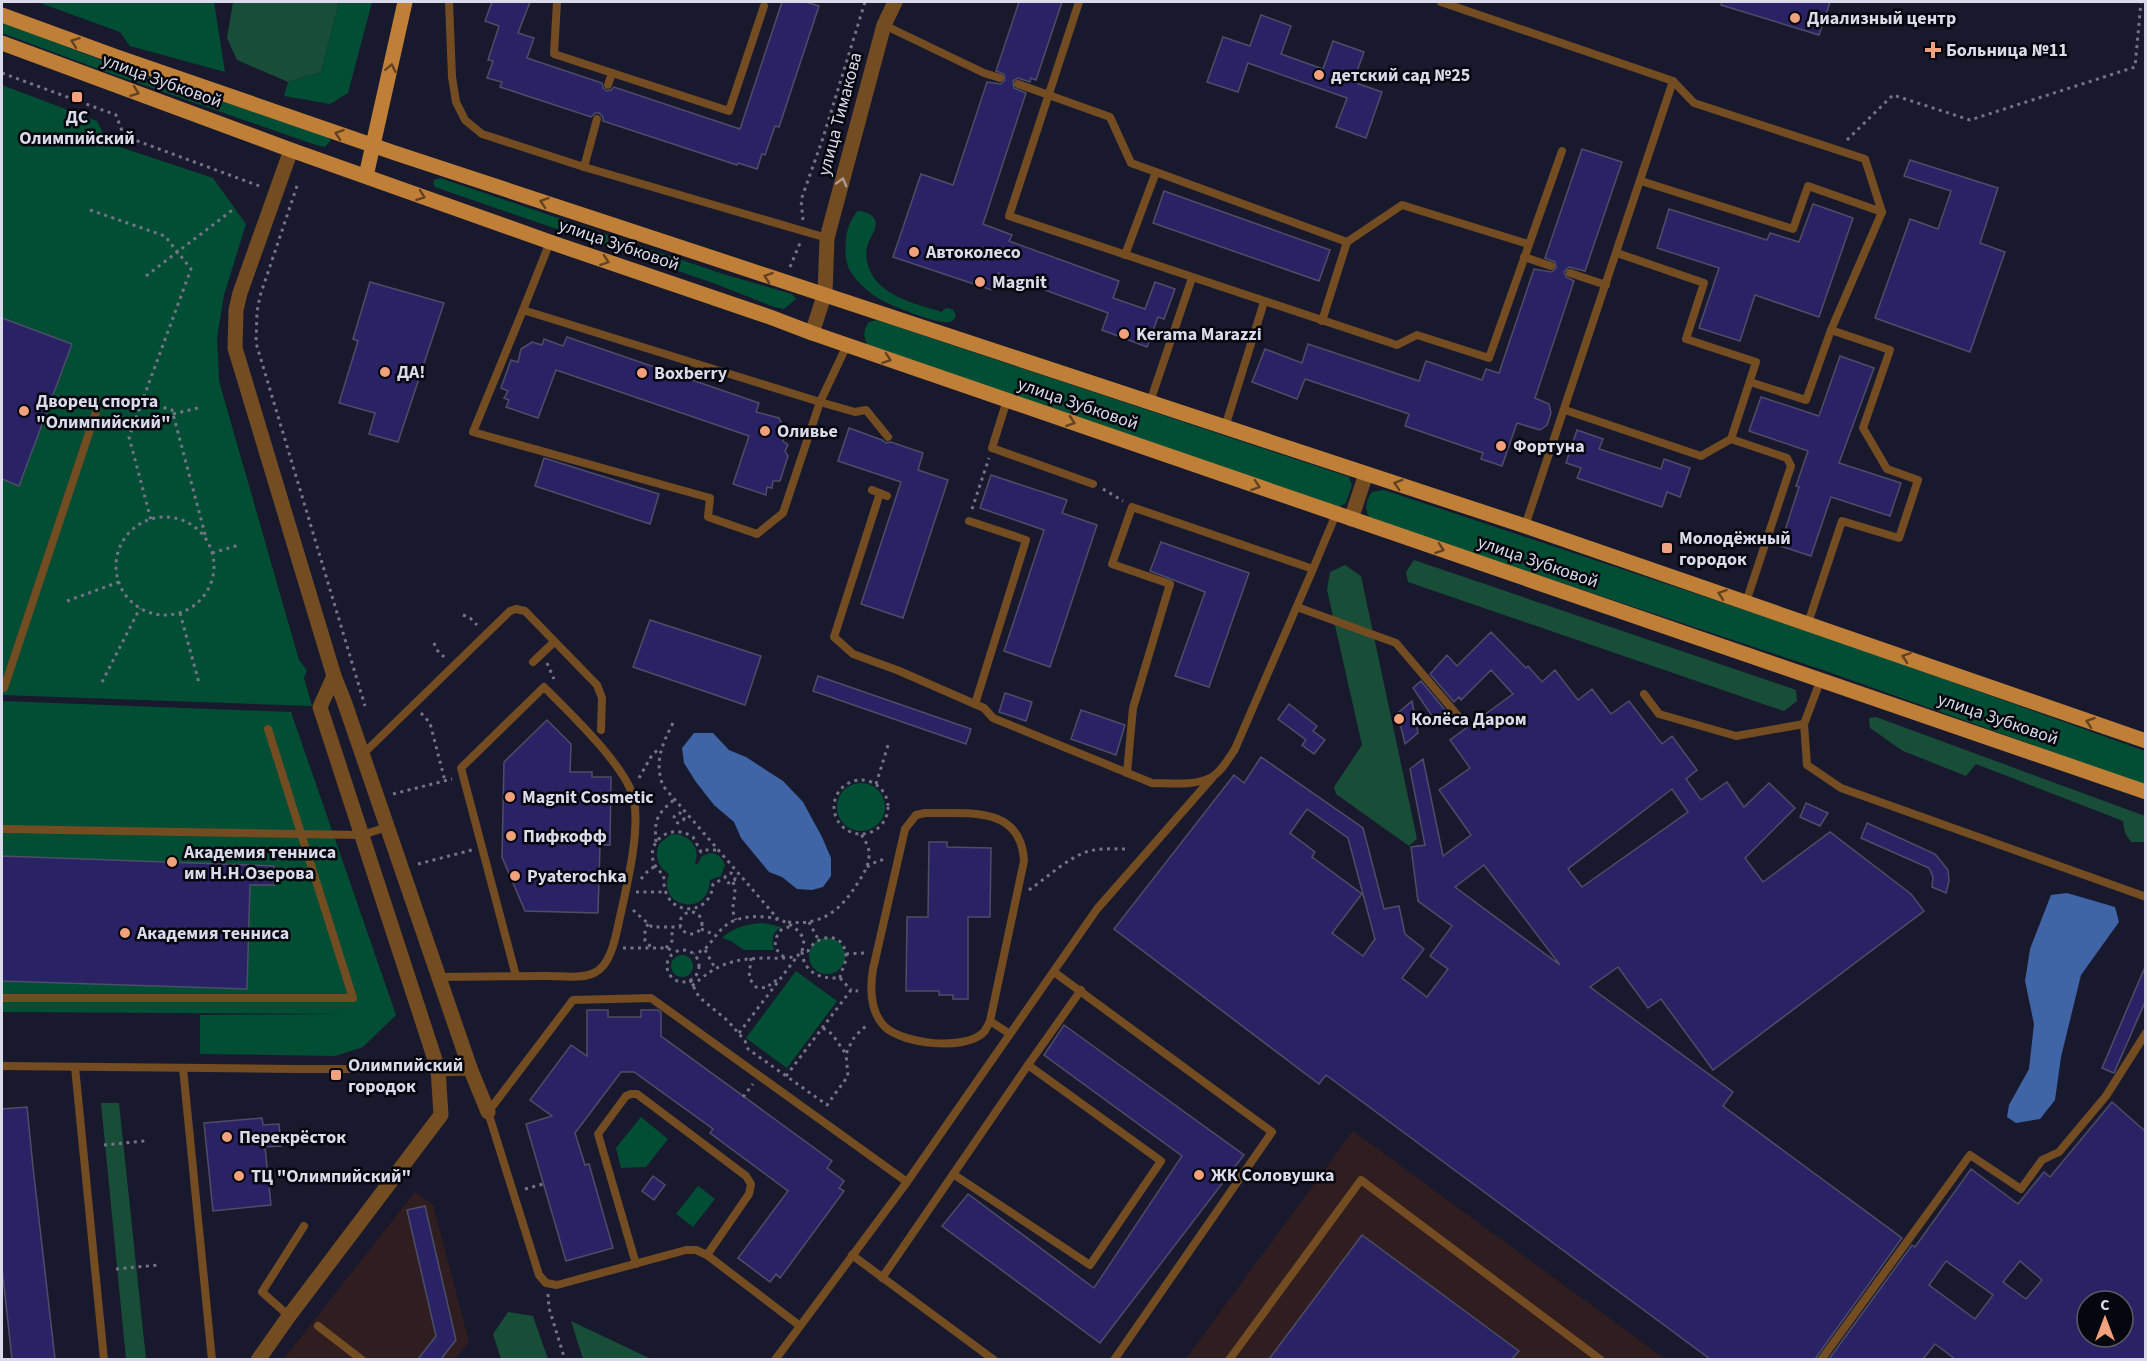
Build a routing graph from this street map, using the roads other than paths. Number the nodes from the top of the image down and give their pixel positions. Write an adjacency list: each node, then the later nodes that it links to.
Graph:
1 (405, 2): 18 (main road, one-way to 1)
2 (449, 2): 21 (lane)
3 (557, 2): 11 (lane)
4 (895, 2): 9 (street, улица Тимакова)
5 (1080, 2): 16 (lane)
6 (1441, 2): 13 (lane)
7 (764, 6): 11 (lane)
8 (2, 15): 18 (main road, улица Зубковой, one-way to 8)
9 (884, 25): 12 (lane); 26 (street, улица Тимакова, one-way to 9)
10 (2, 43): 19 (main road, улица Зубковой, one-way to 19)
11 (612, 73): 15 (lane)
12 (1000, 78)
13 (1673, 81): 24 (lane); 25 (lane)
14 (1018, 84): 16 (lane)
15 (608, 85)
16 (1048, 94): 22 (lane); 31 (lane)
17 (597, 119): 21 (lane)
18 (372, 145): 23 (main road); 37 (main road, улица Зубковой, one-way to 18)
19 (291, 150): 23 (main road, улица Зубковой); 66 (street)
20 (1562, 151): 29 (lane)
21 (584, 167): 26 (lane)
22 (1156, 172): 28 (lane); 31 (lane)
23 (366, 176): 27 (main road, улица Зубковой, one-way to 27)
24 (1641, 181): 25 (lane); 30 (lane)
25 (1882, 212): 41 (lane)
26 (827, 238): 37 (street, улица Тимакова)
27 (550, 242): 39 (lane); 42 (main road, улица Зубковой, one-way to 42)
28 (1347, 242): 29 (lane); 40 (lane)
29 (1528, 244): 32 (lane)
30 (1617, 252): 36 (lane); 44 (lane)
31 (1125, 255): 35 (lane)
32 (1524, 257): 33 (lane); 40 (lane)
33 (1551, 266)
34 (1570, 273): 36 (lane)
35 (1191, 278): 38 (lane); 47 (lane)
36 (1606, 285): 49 (lane)
37 (825, 293): 42 (street, улица Тимакова); 47 (main road, улица Зубковой)
38 (1264, 302): 40 (lane); 50 (lane)
39 (522, 310): 46 (lane); 46 (lane)
40 (1322, 321)
41 (1831, 330): 44 (lane); 63 (lane)
42 (812, 333): 43 (main road, улица Зубковой)
43 (847, 345): 45 (main road, улица Зубковой, one-way to 45); 46 (lane)
44 (1750, 382): 52 (lane)
45 (1007, 400): 54 (lane); 56 (main road, улица Зубковой, one-way to 56)
46 (820, 402): 51 (lane)
47 (1150, 402): 50 (main road, улица Зубковой)
48 (97, 409): 68 (lane)
49 (1565, 410): 52 (lane); 59 (lane)
50 (1225, 427): 53 (main road, улица Зубковой)
51 (888, 437)
52 (1731, 439): 61 (lane)
53 (1366, 474): 57 (street); 59 (main road, улица Зубковой, one-way to 53)
54 (1093, 483)
55 (880, 493): 70 (lane)
56 (1335, 514): 57 (main road, улица Зубковой); 60 (lane)
57 (1351, 519): 67 (main road, улица Зубковой, one-way to 67)
58 (969, 521): 70 (lane)
59 (1526, 526): 61 (main road, улица Зубковой, one-way to 59)
60 (1313, 569): 62 (lane); 77 (lane)
61 (1746, 602): 63 (main road, улица Зубковой)
62 (1297, 607): 71 (lane); 78 (lane)
63 (1808, 623): 75 (main road, улица Зубковой, one-way to 63)
64 (554, 642): 65 (lane); 74 (lane); 76 (lane)
65 (533, 662)
66 (334, 676): 76 (street); 83 (street)
67 (1821, 679): 72 (lane); 79 (main road, улица Зубковой)
68 (2, 688)
69 (1644, 694): 72 (lane)
70 (975, 704): 77 (lane)
71 (1459, 717)
72 (1804, 724): 84 (lane)
73 (268, 729): 82 (lane)
74 (601, 730)
75 (2145, 741)
76 (362, 755): 80 (street)
77 (1127, 773): 78 (lane)
78 (1212, 778): 85 (lane)
79 (2145, 792)
80 (387, 827): 83 (lane); 87 (street)
81 (2, 829): 82 (lane)
82 (303, 834): 83 (lane); 89 (lane)
83 (362, 835): 98 (street)
84 (2145, 897)
85 (1054, 972): 88 (lane); 91 (lane)
86 (516, 976): 86 (lane); 87 (lane)
87 (439, 977): 97 (street)
88 (1081, 990): 93 (lane); 116 (lane)
89 (2, 998)
90 (990, 1021): 90 (lane); 91 (lane)
91 (1010, 1034): 101 (lane)
92 (2145, 1034): 119 (lane)
93 (1028, 1065): 100 (lane); 100 (lane)
94 (2, 1066): 95 (lane)
95 (75, 1067): 96 (lane); 110 (lane)
96 (183, 1068): 98 (lane); 111 (lane)
97 (470, 1068): 98 (street); 99 (street)
98 (438, 1069): 107 (street)
99 (488, 1112): 101 (lane); 105 (lane)
100 (953, 1174): 106 (lane)
101 (907, 1182): 104 (lane)
102 (304, 1226): 107 (lane)
103 (707, 1255): 105 (lane); 105 (lane); 109 (lane)
104 (852, 1255): 106 (lane); 109 (lane)
105 (636, 1264)
106 (882, 1278): 115 (lane)
107 (289, 1316): 112 (street)
108 (318, 1326): 113 (lane)
109 (800, 1326): 114 (lane)
110 (104, 1359)
111 (212, 1359)
112 (258, 1359)
113 (362, 1359)
114 (775, 1359)
115 (994, 1359)
116 (1114, 1359)
117 (1229, 1359): 118 (lane)
118 (1601, 1359)
119 (1821, 1359)

